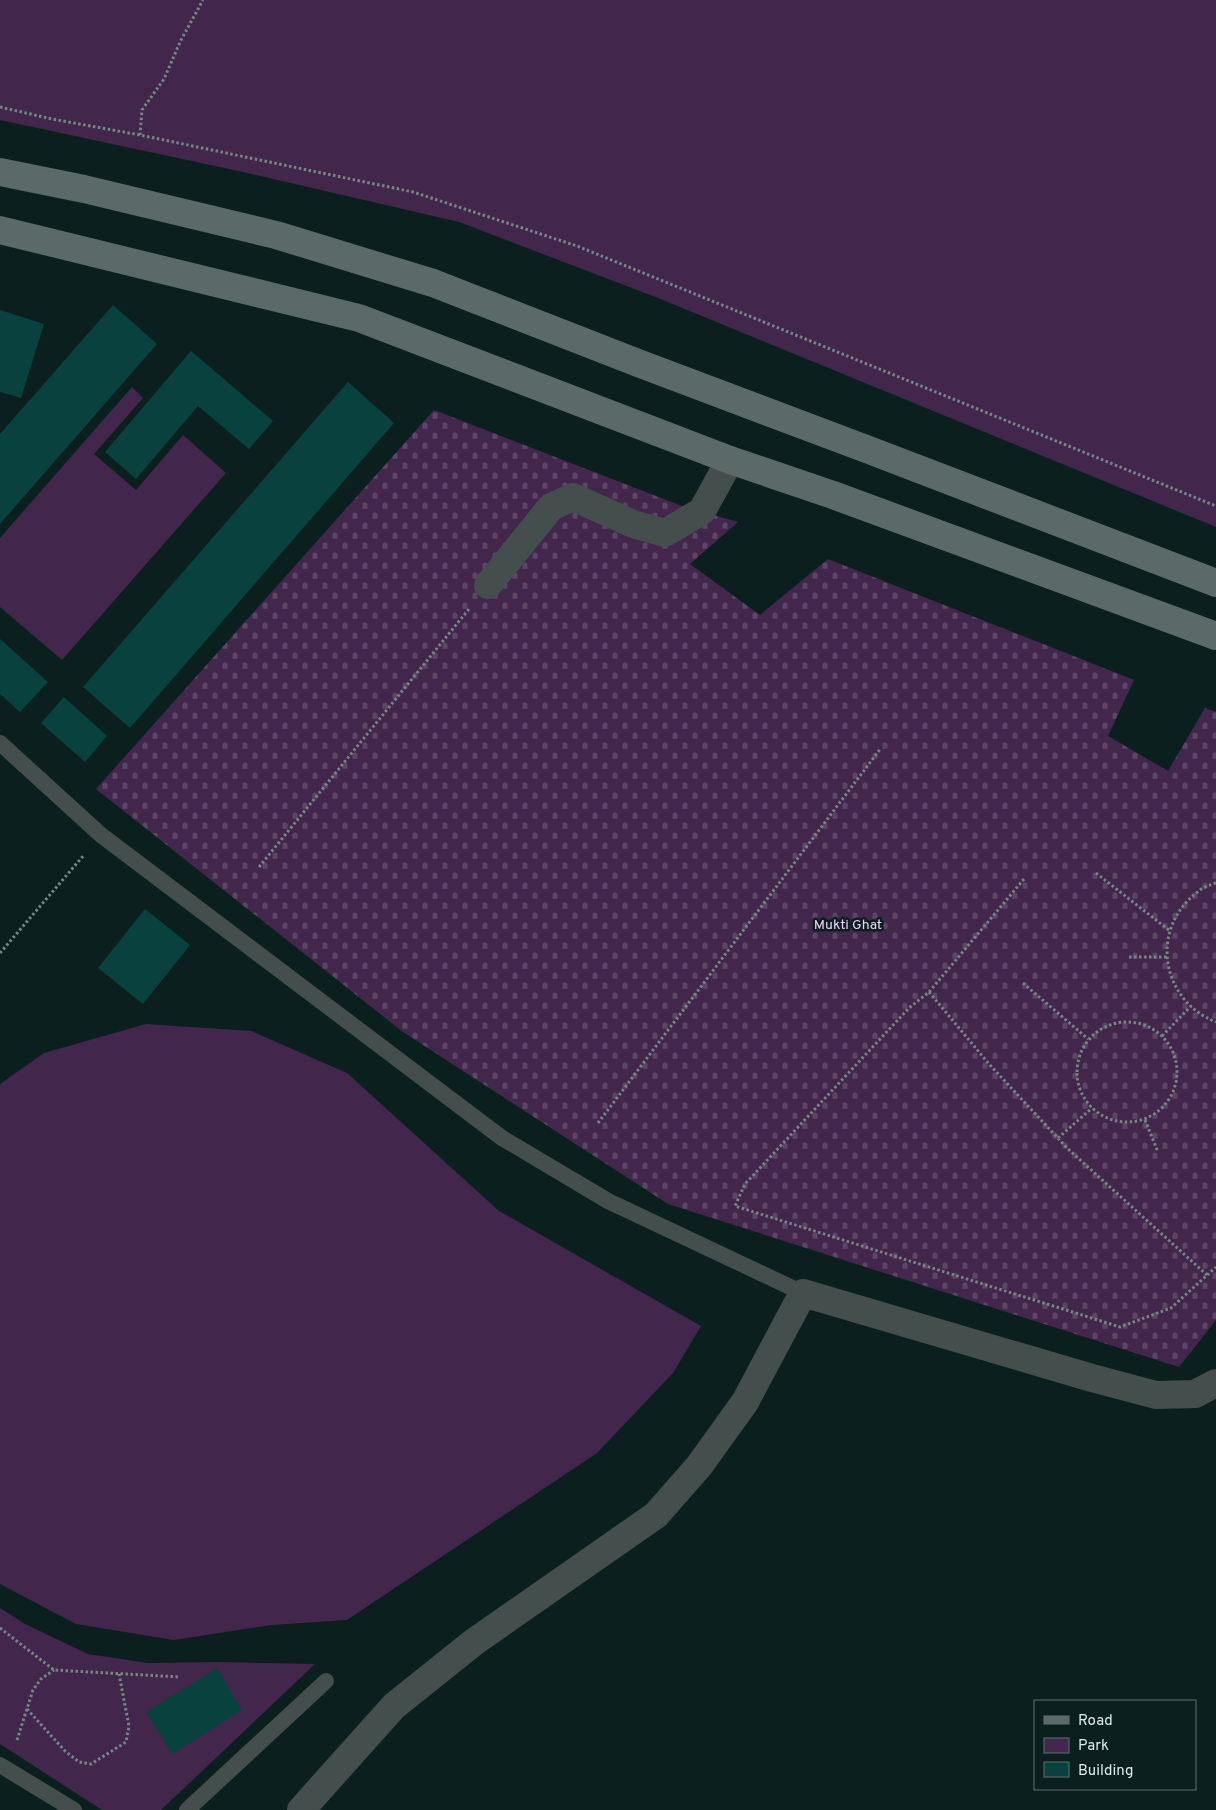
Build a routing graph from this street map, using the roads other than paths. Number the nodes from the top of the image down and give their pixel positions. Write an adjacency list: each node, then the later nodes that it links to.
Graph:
1 (0, 172): 4 (street)
2 (0, 230): 3 (street)
3 (730, 460): 5 (street); 6 (street)
4 (1216, 583)
5 (488, 585)
6 (1216, 636)
7 (0, 743): 8 (lane)
8 (803, 1293): 9 (street); 12 (street)
9 (1216, 1383)
10 (326, 1681): 14 (lane)
11 (0, 1765): 13 (lane)
12 (315, 1805)
13 (74, 1810)
14 (187, 1810)

